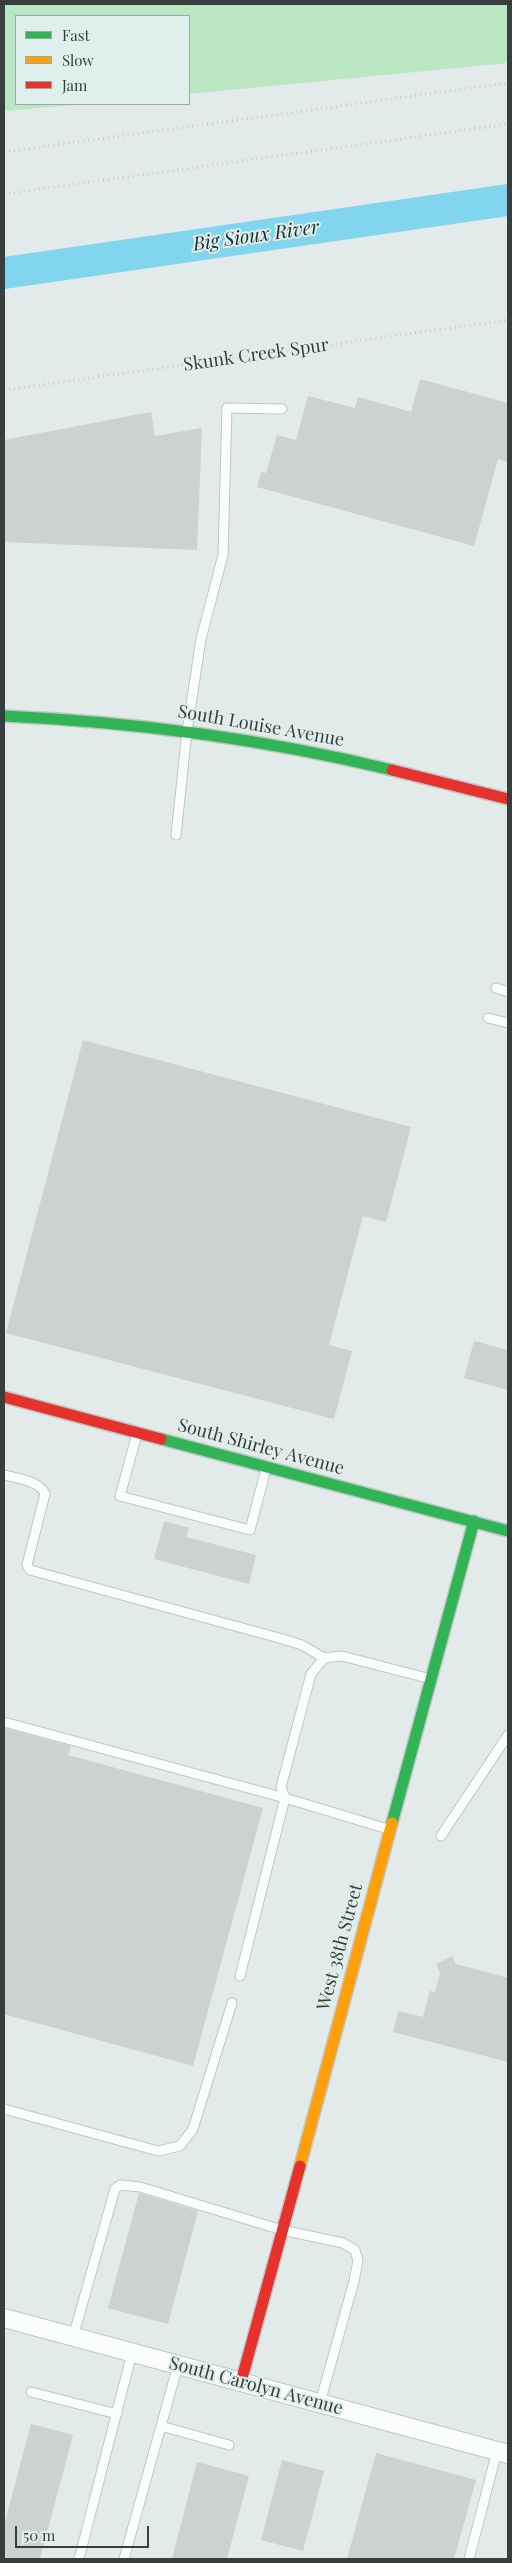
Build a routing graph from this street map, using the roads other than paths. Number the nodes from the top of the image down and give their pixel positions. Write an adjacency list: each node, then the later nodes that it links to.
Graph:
1 (282, 409): 3 (lane)
2 (4, 716): 3 (street, South Louise Avenue)
3 (187, 731): 4 (street, South Louise Avenue); 5 (lane)
4 (508, 799)
5 (176, 835)
6 (496, 988): 7 (lane)
7 (508, 992)
8 (488, 1018): 9 (lane)
9 (508, 1023)
10 (4, 1397): 11 (street, South Shirley Avenue)
11 (137, 1432): 12 (street, South Shirley Avenue); 12 (lane)
12 (267, 1467): 14 (street, South Shirley Avenue)
13 (4, 1474): 16 (lane)
14 (474, 1521): 15 (street, South Shirley Avenue); 17 (street, West 38th Street)
15 (508, 1531)
16 (324, 1658): 17 (lane); 20 (lane)
17 (431, 1679): 21 (street, West 38th Street)
18 (4, 1722): 20 (lane)
19 (508, 1735): 22 (lane)
20 (285, 1798): 21 (lane); 23 (lane)
21 (390, 1830): 26 (street, West 38th Street)
22 (441, 1836)
23 (240, 1976)
24 (232, 2003): 25 (lane)
25 (4, 2109)
26 (282, 2230): 28 (lane); 31 (street, West 38th Street); 33 (lane)
27 (4, 2318): 28 (street, South Carolyn Avenue)
28 (73, 2337): 29 (street, South Carolyn Avenue)
29 (132, 2353): 30 (street, South Carolyn Avenue); 34 (lane)
30 (178, 2365): 31 (street, South Carolyn Avenue); 35 (lane)
31 (241, 2382): 33 (street, South Carolyn Avenue)
32 (31, 2392): 34 (lane)
33 (320, 2404): 37 (street, South Carolyn Avenue)
34 (117, 2414): 38 (lane)
35 (161, 2426): 36 (lane); 39 (lane)
36 (229, 2445)
37 (503, 2453): 40 (lane)
38 (80, 2559)
39 (124, 2559)
40 (469, 2559)

